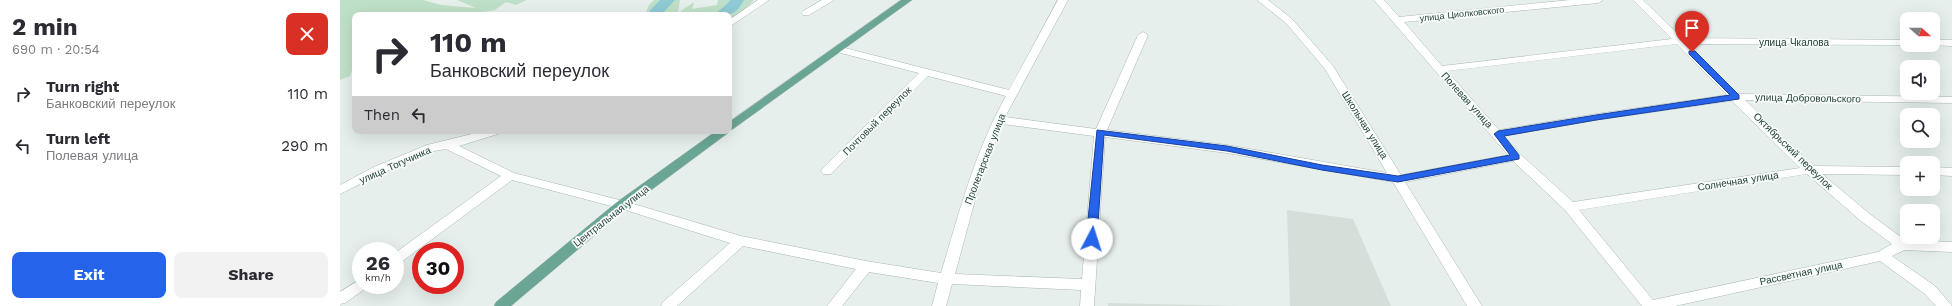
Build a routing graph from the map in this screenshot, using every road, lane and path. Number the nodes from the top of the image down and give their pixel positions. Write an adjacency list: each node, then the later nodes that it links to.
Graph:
1 (764, 0): 11 (street)
2 (829, 0): 9 (street)
3 (907, 0): 17 (main road)
4 (1063, 0): 20 (street, Пролетарская улица)
5 (1262, 0): 37 (street, Школьная улица)
6 (1379, 0): 10 (street, Полевая улица)
7 (1598, 0): 10 (street, улица Циолковского)
8 (1638, 0): 13 (street, Октябрьский переулок)
9 (806, 13)
10 (1397, 20): 18 (street, Полевая улица)
11 (732, 22)
12 (1143, 35): 25 (street)
13 (1681, 41): 14 (street, улица Чкалова); 18 (street, улица Чкалова); 21 (street, Октябрьский переулок)
14 (1900, 42)
15 (1940, 43): 16 (street)
16 (1952, 43)
17 (837, 50): 19 (street); 24 (main road)
18 (1439, 69): 28 (street, Полевая улица)
19 (926, 72): 20 (street); 32 (street, Почтовый переулок)
20 (1012, 94): 23 (street, Пролетарская улица)
21 (1736, 97): 22 (street, улица Добровольского); 28 (street, улица Добровольского); 31 (street, Октябрьский переулок)
22 (1952, 100)
23 (998, 120): 25 (street); 47 (street, Пролетарская улица)
24 (732, 126)
25 (1100, 132): 37 (street); 48 (street)
26 (486, 134): 29 (street, улица Тогучинка)
27 (720, 134): 39 (main road, Центральная улица)
28 (1498, 134): 30 (street, Полевая улица)
29 (448, 145): 36 (street); 38 (street, улица Тогучинка)
30 (1516, 157): 37 (street); 40 (street, Полевая улица)
31 (1810, 170): 33 (street, Солнечная улица); 40 (street, Солнечная улица); 42 (street, Октябрьский переулок)
32 (827, 171)
33 (1900, 171)
34 (1940, 171): 35 (street)
35 (1952, 172)
36 (510, 176): 39 (street); 44 (street)
37 (1398, 179): 56 (street, Школьная улица)
38 (340, 190)
39 (622, 205): 41 (street); 51 (main road, Центральная улица)
40 (1570, 208): 57 (street, Полевая улица)
41 (740, 241): 46 (street); 52 (street)
42 (1902, 245): 43 (street); 45 (street, Рассветная улица)
43 (1952, 247)
44 (404, 253)
45 (1882, 256): 57 (street, Рассветная улица); 58 (street)
46 (866, 266): 47 (street); 53 (street)
47 (945, 279): 48 (street); 54 (street, Пролетарская улица)
48 (1088, 285): 55 (street)
49 (352, 290): 50 (street)
50 (340, 299)
51 (501, 306)
52 (668, 306)
53 (834, 306)
54 (939, 306)
55 (1087, 306)
56 (1475, 306)
57 (1650, 306)
58 (1945, 306)

